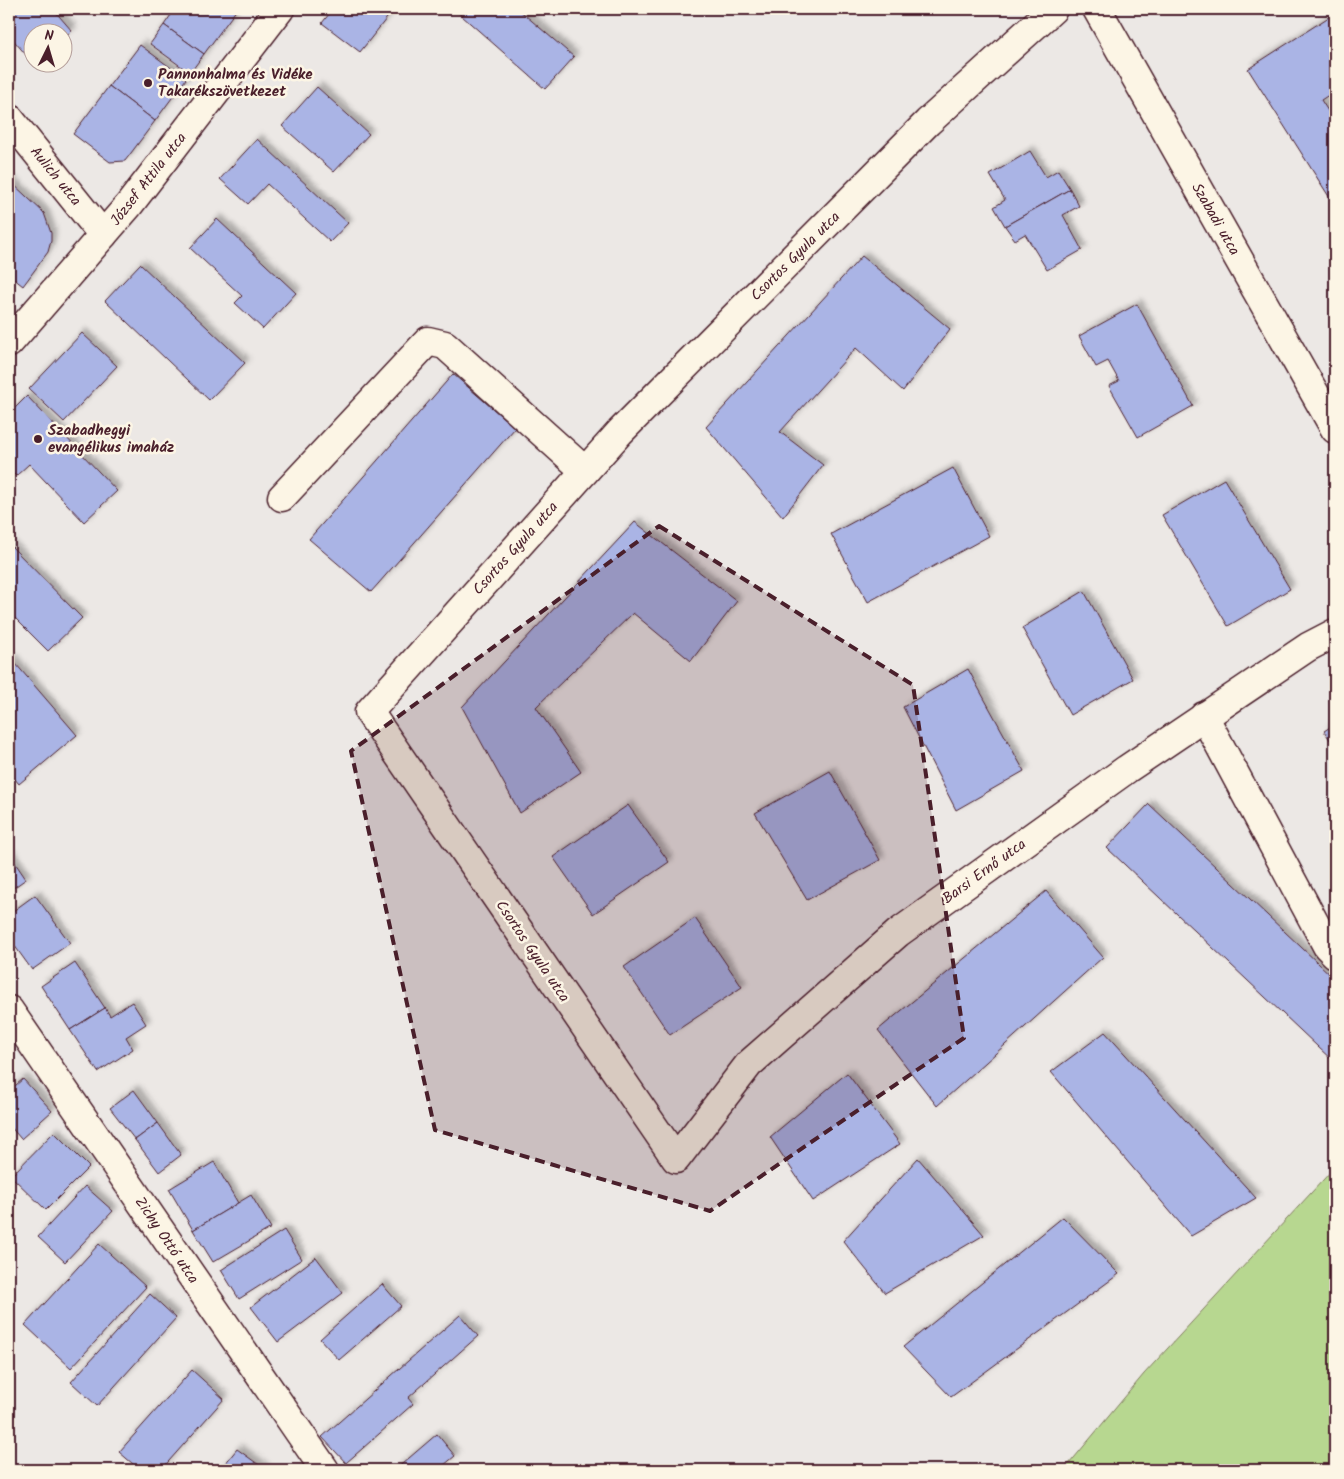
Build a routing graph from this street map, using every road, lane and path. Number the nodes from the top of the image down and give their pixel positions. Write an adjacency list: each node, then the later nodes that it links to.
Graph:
1 (280, 9): 5 (street, József Attila utca)
2 (1053, 9): 8 (street, Csortos Gyula utca)
3 (1097, 9): 7 (street, Szabadi utca)
4 (9, 118): 5 (street, Aulich utca)
5 (103, 235): 6 (street, József Attila utca)
6 (9, 343)
7 (1335, 429)
8 (585, 471): 9 (street); 14 (street, Csortos Gyula utca)
9 (282, 497)
10 (1335, 633): 11 (street, Barsi Ernő utca)
11 (1204, 716): 12 (street); 14 (street, Barsi Ernő utca)
12 (1335, 954)
13 (9, 1010): 15 (street, Zichy Ottó utca)
14 (676, 1159)
15 (324, 1470)

